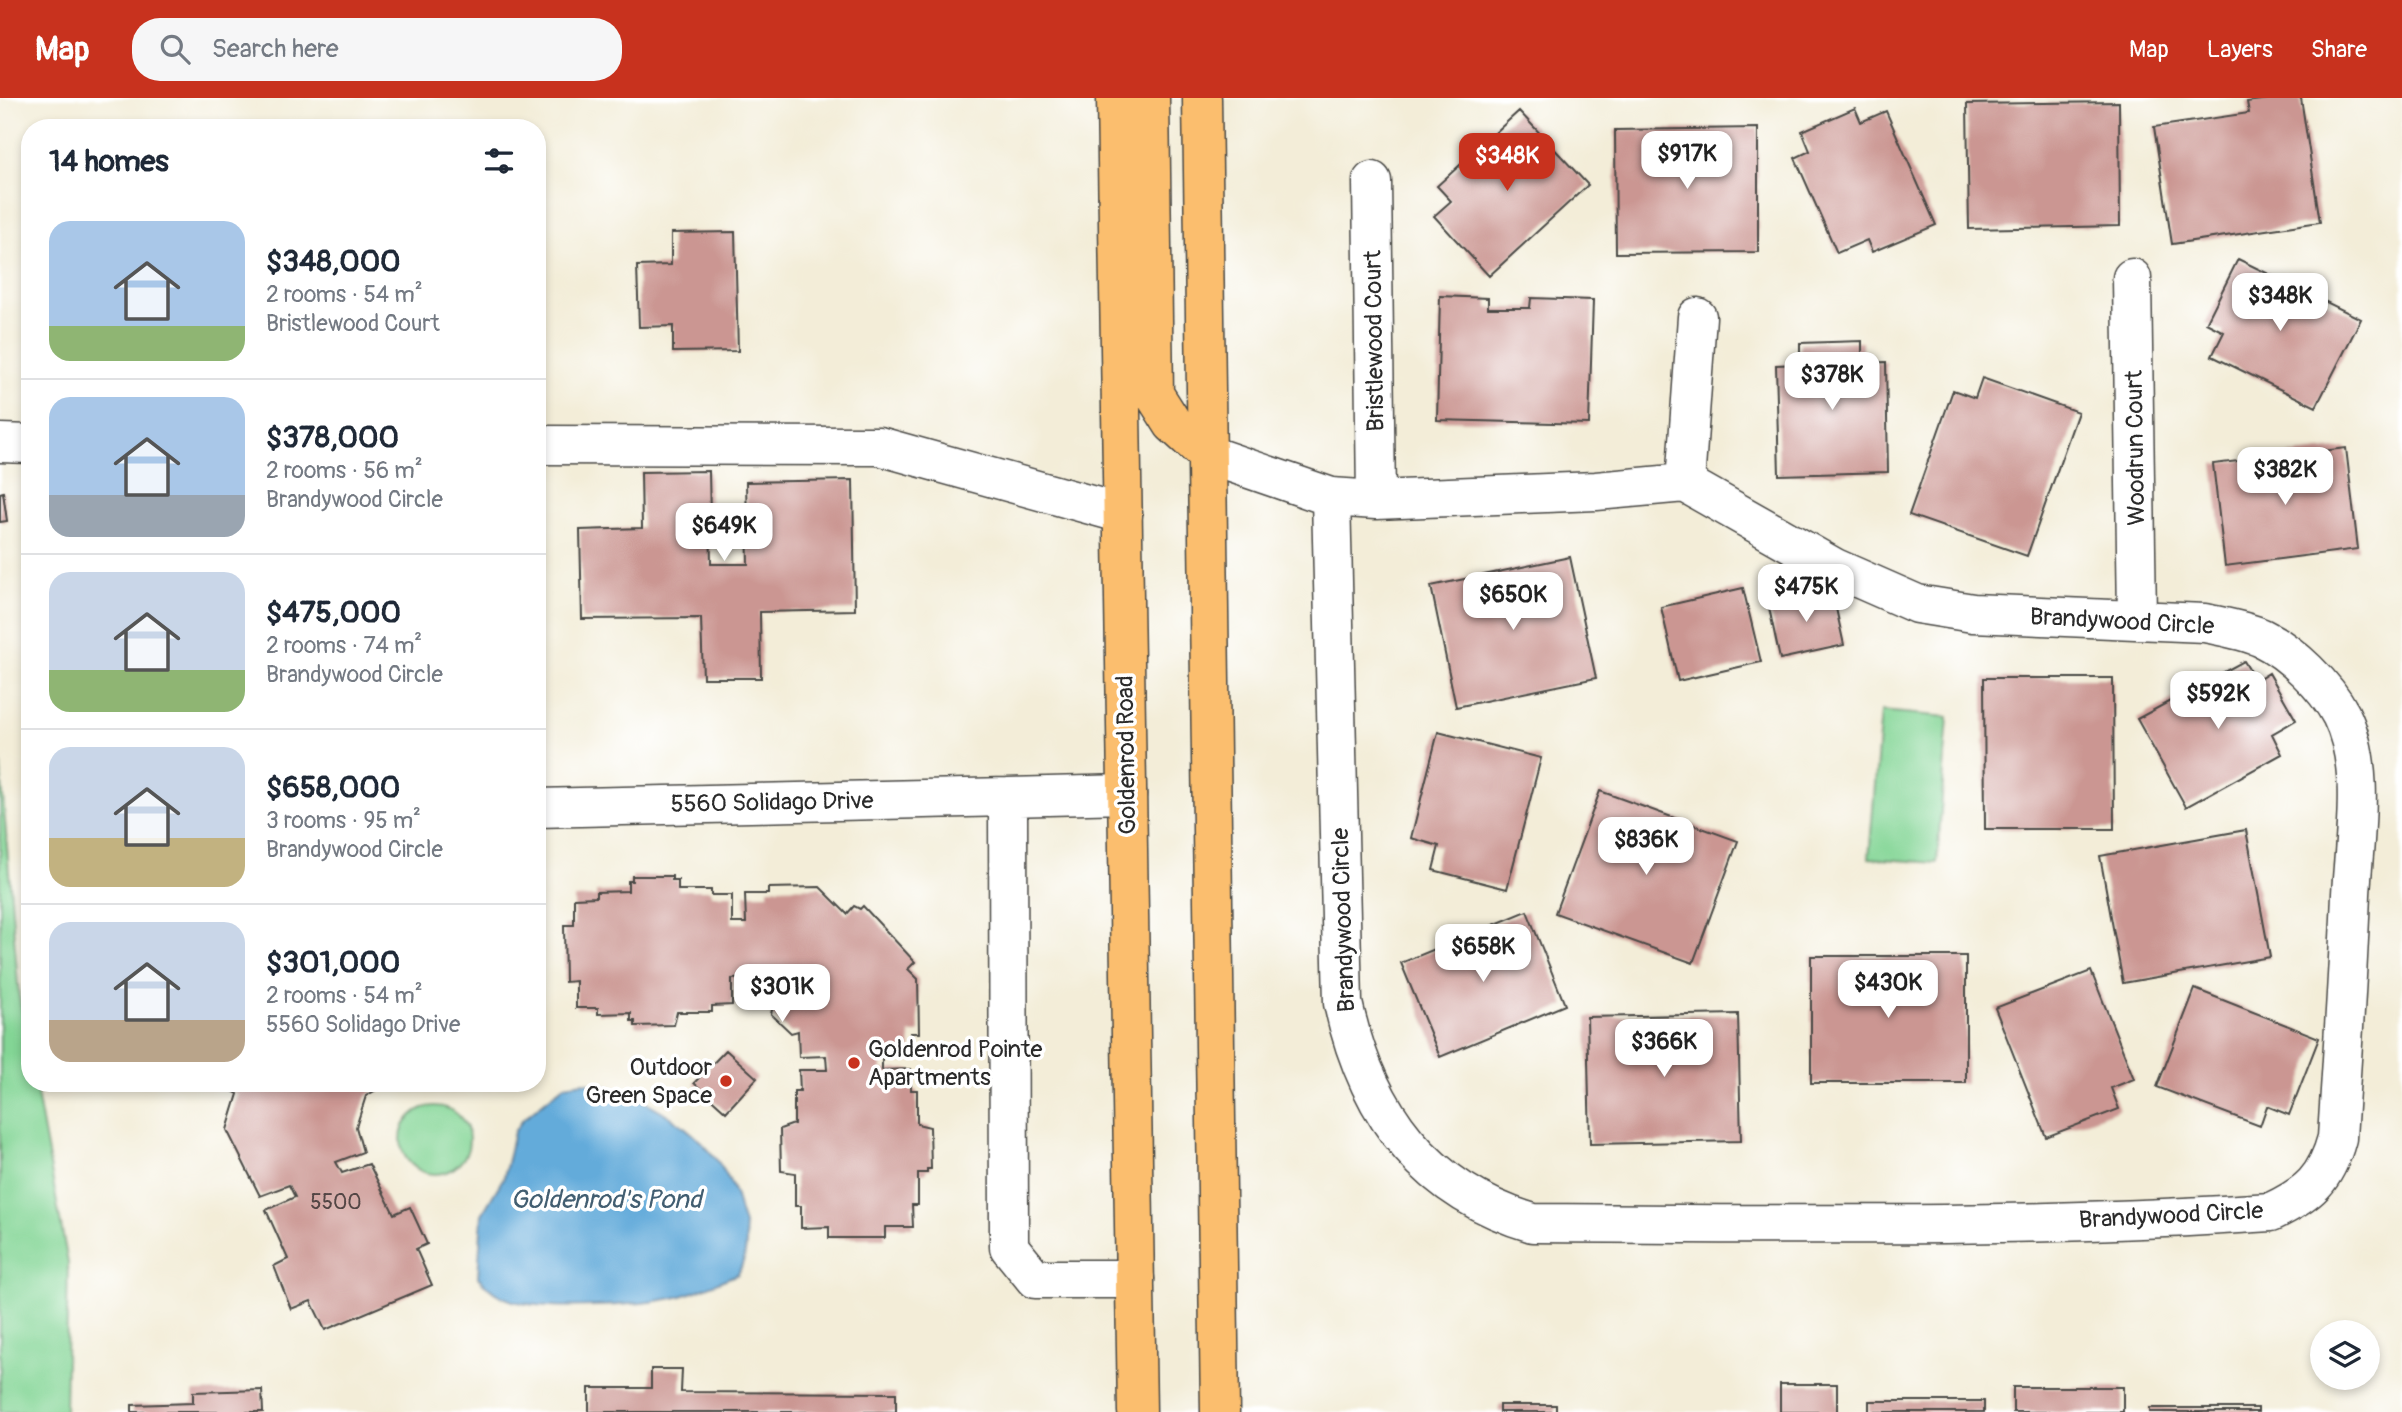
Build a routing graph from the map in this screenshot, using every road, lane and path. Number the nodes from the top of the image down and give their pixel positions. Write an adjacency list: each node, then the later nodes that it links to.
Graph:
1 (1116, 98): 14 (main road, Goldenrod Road)
2 (1150, 98): 10 (main road)
3 (1202, 98): 10 (main road)
4 (1372, 181): 13 (street, Bristlewood Court)
5 (2132, 278): 15 (street, Woodrun Court)
6 (1697, 317): 11 (street)
7 (0, 443): 8 (street)
8 (21, 443)
9 (546, 445): 14 (street)
10 (1206, 454): 12 (street); 21 (main road)
11 (1685, 483): 13 (street); 15 (street, Brandywood Circle)
12 (1331, 497): 13 (street); 15 (street, Brandywood Circle)
13 (1376, 500)
14 (1123, 514): 16 (main road, Goldenrod Road)
15 (2137, 618)
16 (1127, 794): 17 (street, 5560 Solidago Drive); 19 (main road, Goldenrod Road)
17 (1007, 797): 18 (street, 5560 Solidago Drive); 19 (street)
18 (546, 807)
19 (1135, 1279): 20 (main road, Goldenrod Road)
20 (1137, 1412)
21 (1220, 1412)

